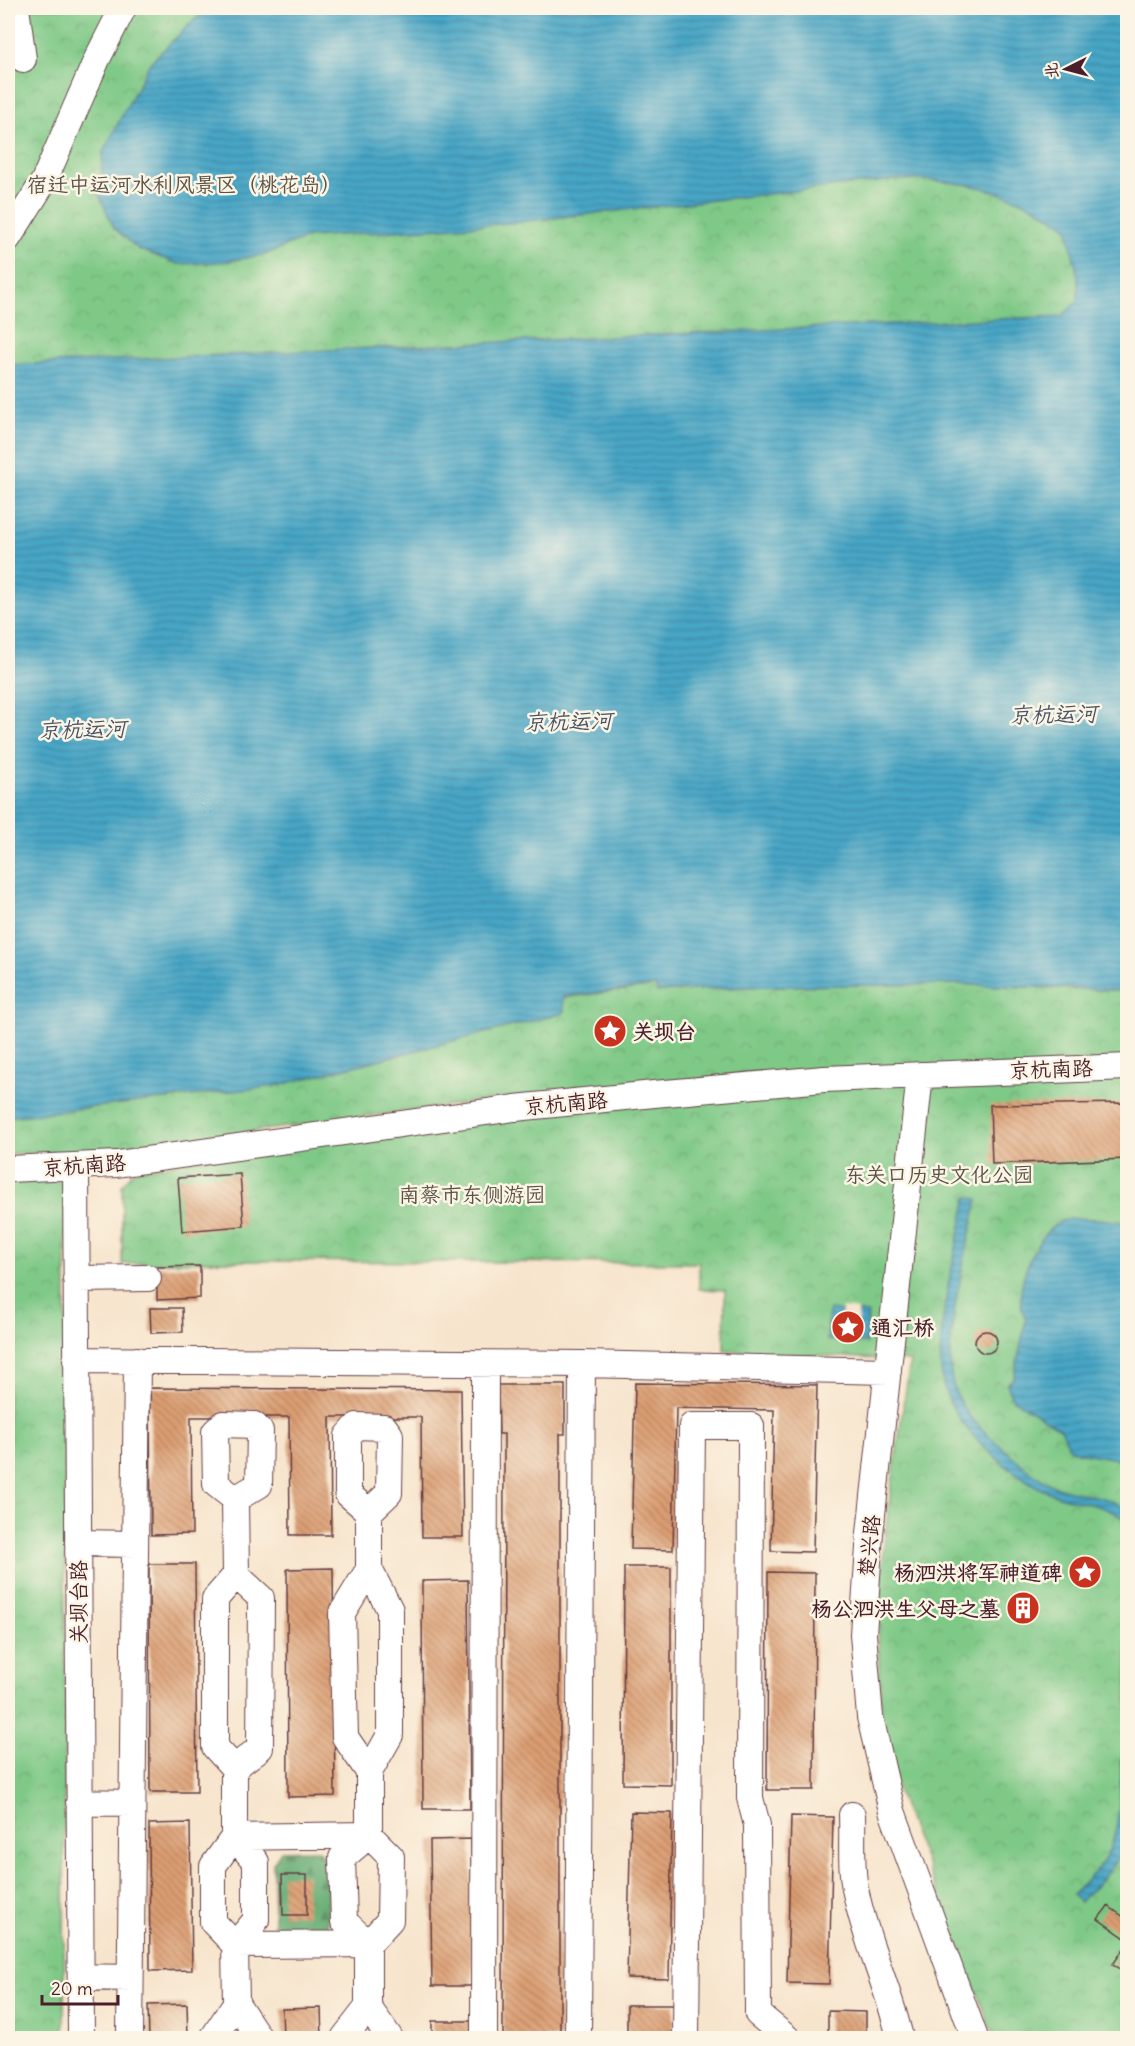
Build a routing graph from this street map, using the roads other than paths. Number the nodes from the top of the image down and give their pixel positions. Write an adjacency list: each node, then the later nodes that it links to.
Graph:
1 (16, 8): 3 (street)
2 (123, 8): 4 (street)
3 (23, 59)
4 (8, 238)
5 (1128, 1067): 6 (street, 京杭南路)
6 (920, 1075): 7 (street, 京杭南路); 15 (street, 楚兴路)
7 (76, 1166): 8 (street, 京杭南路); 10 (street, 关坝台路)
8 (8, 1168)
9 (148, 1278): 10 (street)
10 (76, 1279): 11 (street, 关坝台路)
11 (76, 1360): 12 (street); 18 (street, 关坝台路)
12 (137, 1360): 13 (street); 19 (street)
13 (485, 1364): 14 (street); 41 (street)
14 (582, 1365): 15 (street); 42 (street)
15 (888, 1371): 46 (street, 楚兴路)
16 (235, 1499): 21 (street)
17 (369, 1512): 20 (street)
18 (78, 1543): 19 (street); 24 (street, 关坝台路)
19 (135, 1544): 25 (street)
20 (369, 1569): 23 (street); 23 (street)
21 (236, 1575): 22 (street); 22 (street)
22 (234, 1768): 28 (street)
23 (369, 1772): 27 (street)
24 (79, 1802): 25 (street); 31 (street, 关坝台路)
25 (132, 1803): 32 (street)
26 (852, 1815): 45 (street)
27 (369, 1834): 28 (street); 29 (street); 29 (street)
28 (234, 1837): 30 (street); 30 (street)
29 (368, 1944): 30 (street); 34 (street)
30 (235, 1945): 33 (street)
31 (81, 1977): 32 (street); 35 (street, 关坝台路)
32 (130, 1978): 36 (street)
33 (236, 2003): 37 (street); 38 (street)
34 (368, 2007): 39 (street); 40 (street)
35 (81, 2038)
36 (130, 2038)
37 (213, 2038)
38 (259, 2038)
39 (344, 2038)
40 (390, 2038)
41 (484, 2038)
42 (578, 2038)
43 (686, 2038): 44 (street)
44 (787, 2038)
45 (900, 2038)
46 (975, 2038)

